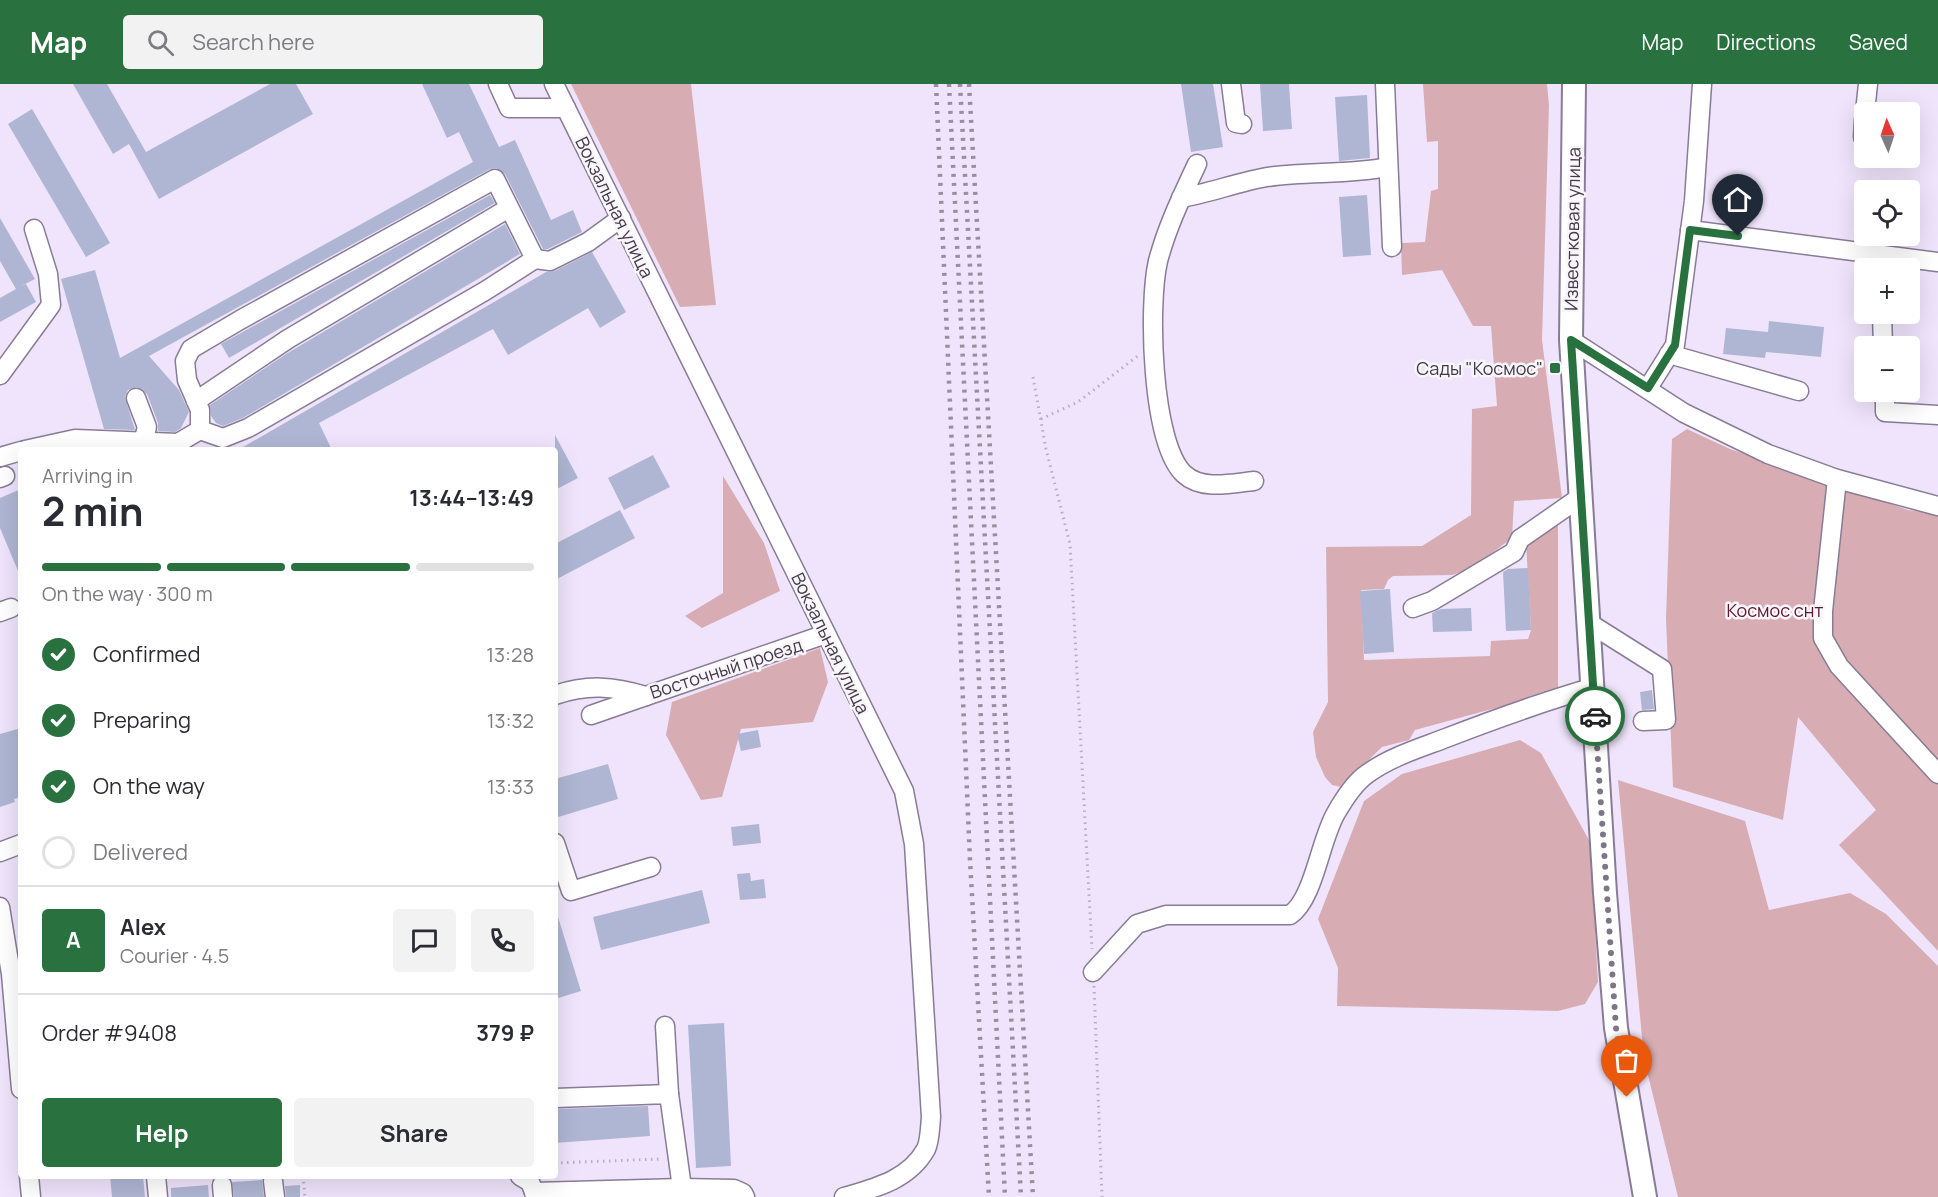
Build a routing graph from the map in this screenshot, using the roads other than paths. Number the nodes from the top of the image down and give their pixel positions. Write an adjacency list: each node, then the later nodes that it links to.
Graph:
1 (498, 84): 10 (street)
2 (554, 84): 10 (street, Вокзальная улица)
3 (1231, 84): 4 (street)
4 (1240, 84)
5 (1384, 84): 12 (street)
6 (1574, 84): 23 (main road, Известковая улица)
7 (1702, 84): 17 (street)
8 (1868, 84): 9 (street)
9 (1866, 102)
10 (566, 108): 15 (street, Вокзальная улица)
11 (1197, 164): 13 (street)
12 (1388, 167): 13 (street); 18 (street)
13 (1181, 198): 38 (street)
14 (509, 208): 20 (street); 29 (street); 29 (street)
15 (621, 218): 20 (street); 43 (street, Вокзальная улица)
16 (34, 229): 25 (street)
17 (1690, 230): 19 (street); 24 (street)
18 (1392, 247)
19 (1862, 258)
20 (535, 259): 32 (street)
21 (1920, 262): 22 (street)
22 (1938, 262)
23 (1571, 340): 26 (street); 39 (main road, Известковая улица)
24 (1669, 354): 26 (street); 27 (street)
25 (0, 375)
26 (1648, 388): 37 (street)
27 (1799, 391)
28 (136, 398): 33 (street)
29 (196, 401): 32 (street)
30 (1885, 402): 31 (street)
31 (1938, 415)
32 (200, 430): 33 (street)
33 (143, 442): 34 (street)
34 (39, 447)
35 (18, 452): 36 (street)
36 (0, 456)
37 (1837, 479): 40 (street); 49 (street)
38 (1254, 481)
39 (1582, 496): 41 (street); 42 (main road, Известковая улица)
40 (1938, 506)
41 (1413, 608)
42 (1589, 623): 44 (main road, Известковая улица); 48 (street)
43 (826, 634): 46 (street, Восточный проезд); 69 (street, Вокзальная улица)
44 (1593, 687): 56 (street); 70 (main road, Известковая улица)
45 (558, 694): 46 (street, Восточный проезд)
46 (646, 696): 47 (street)
47 (591, 715)
48 (1642, 721)
49 (1938, 774)
50 (18, 845): 51 (street)
51 (0, 852)
52 (558, 852): 53 (street)
53 (651, 867)
54 (0, 907): 55 (street)
55 (13, 928): 58 (street)
56 (1093, 972)
57 (665, 1026): 59 (street)
58 (18, 1029)
59 (669, 1094): 60 (street); 64 (street)
60 (558, 1098)
61 (29, 1179): 66 (street)
62 (156, 1179): 67 (street)
63 (525, 1179): 65 (street)
64 (682, 1188): 65 (street); 68 (street)
65 (535, 1195)
66 (31, 1197)
67 (158, 1197)
68 (745, 1197)
69 (844, 1197)
70 (1645, 1197)

